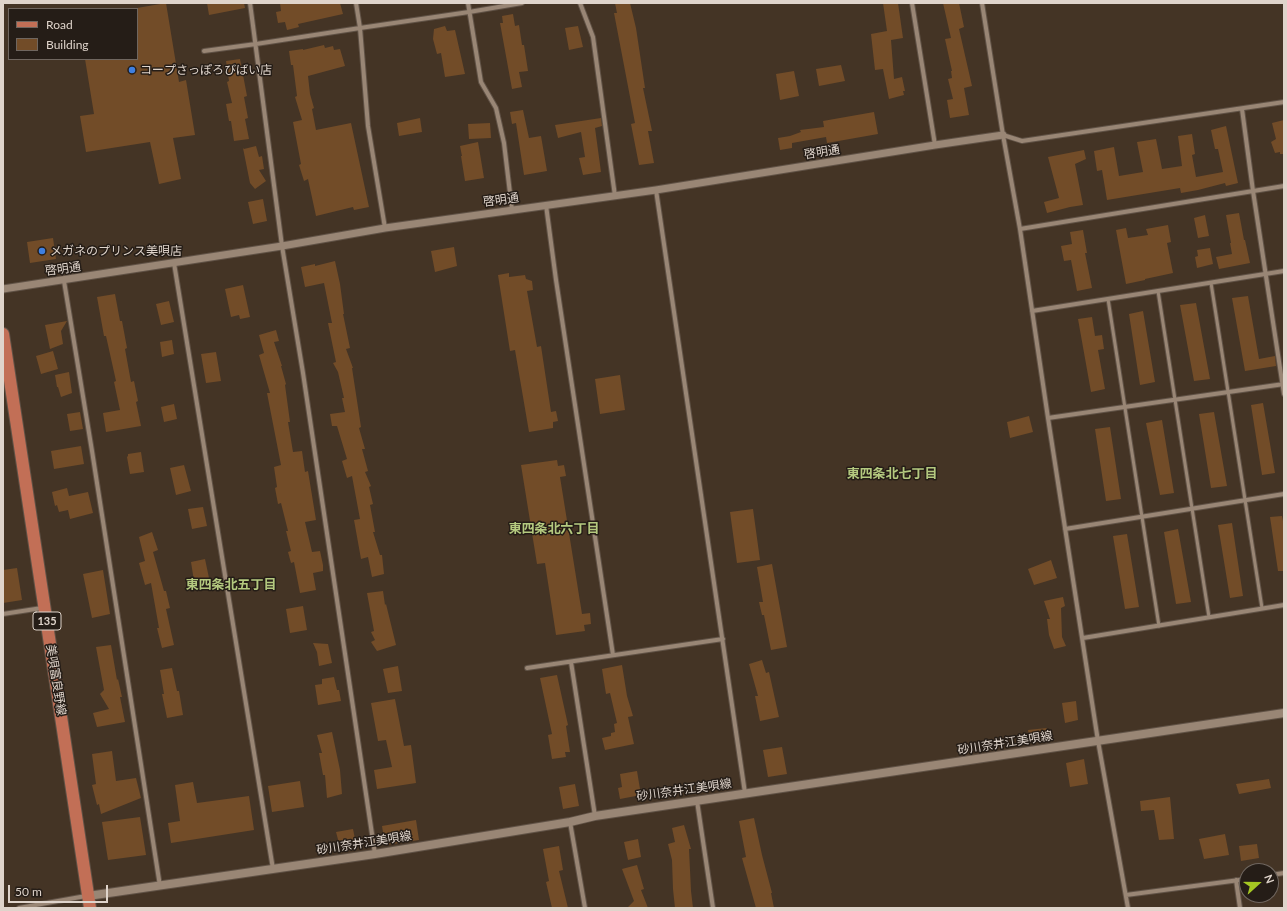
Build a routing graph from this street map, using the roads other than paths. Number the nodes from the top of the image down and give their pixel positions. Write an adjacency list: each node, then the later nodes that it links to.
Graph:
1 (250, 3): 10 (street)
2 (356, 3): 9 (street)
3 (468, 3): 8 (street)
4 (522, 3): 8 (street)
5 (580, 3): 19 (street)
6 (912, 3): 15 (street)
7 (982, 3): 14 (street)
8 (469, 12): 9 (street); 21 (street)
9 (360, 28): 10 (street); 22 (street)
10 (256, 44): 11 (street); 24 (street)
11 (204, 51)
12 (1284, 102): 13 (street)
13 (1242, 109): 14 (street); 18 (street)
14 (1003, 136): 15 (street, 啓明通); 23 (street)
15 (935, 145): 17 (street, 啓明通)
16 (1284, 186): 18 (street)
17 (656, 190): 19 (street, 啓明通); 53 (street)
18 (1253, 191): 23 (street); 27 (street)
19 (615, 196): 20 (street, 啓明通)
20 (546, 205): 21 (street, 啓明通); 54 (street)
21 (512, 210): 22 (street, 啓明通)
22 (385, 228): 24 (street, 啓明通)
23 (1020, 228): 33 (street)
24 (282, 246): 25 (street, 啓明通); 63 (street)
25 (174, 263): 28 (street, 啓明通); 64 (street)
26 (1284, 271): 27 (street)
27 (1266, 274): 29 (street); 35 (street)
28 (64, 281): 30 (street, 啓明通); 67 (street)
29 (1211, 283): 31 (street); 36 (lane)
30 (3, 289)
31 (1158, 291): 32 (street); 38 (lane)
32 (1108, 299): 33 (street); 39 (lane)
33 (1032, 311): 40 (street)
34 (3, 334): 47 (main road, 美唄富良野線 / 135)
35 (1283, 384): 36 (street); 37 (street)
36 (1228, 392): 38 (street); 42 (lane)
37 (1284, 394)
38 (1175, 400): 39 (street); 43 (lane)
39 (1124, 407): 40 (street); 44 (lane)
40 (1048, 418): 45 (street)
41 (1284, 494): 42 (street)
42 (1245, 500): 43 (street); 48 (lane)
43 (1192, 508): 44 (street); 50 (lane)
44 (1142, 517): 45 (street); 51 (lane)
45 (1065, 529): 52 (street)
46 (1284, 605): 48 (street)
47 (45, 608): 49 (street); 69 (main road, 美唄富良野線 / 135)
48 (1262, 608): 50 (street)
49 (3, 614)
50 (1209, 617): 51 (street)
51 (1159, 626): 52 (street)
52 (1083, 638): 58 (street)
53 (723, 639): 54 (street); 59 (street)
54 (613, 656): 55 (street)
55 (571, 662): 56 (street); 61 (street)
56 (527, 668)
57 (1284, 713): 58 (main road, 砂川奈井江美唄線)
58 (1098, 741): 59 (main road, 砂川奈井江美唄線); 68 (street)
59 (745, 794): 60 (main road, 砂川奈井江美唄線)
60 (697, 800): 61 (main road, 砂川奈井江美唄線); 73 (street)
61 (595, 816): 62 (main road, 砂川奈井江美唄線)
62 (570, 822): 63 (main road, 砂川奈井江美唄線); 72 (street)
63 (375, 854): 64 (main road, 砂川奈井江美唄線)
64 (273, 869): 67 (main road, 砂川奈井江美唄線)
65 (1236, 880): 66 (street); 68 (street); 75 (street)
66 (1239, 880)
67 (160, 886): 69 (main road, 砂川奈井江美唄線)
68 (1126, 895): 74 (street)
69 (88, 896): 70 (street); 71 (main road, 美唄富良野線 / 135)
70 (19, 908)
71 (90, 908)
72 (585, 908)
73 (713, 908)
74 (1128, 908)
75 (1240, 908)

